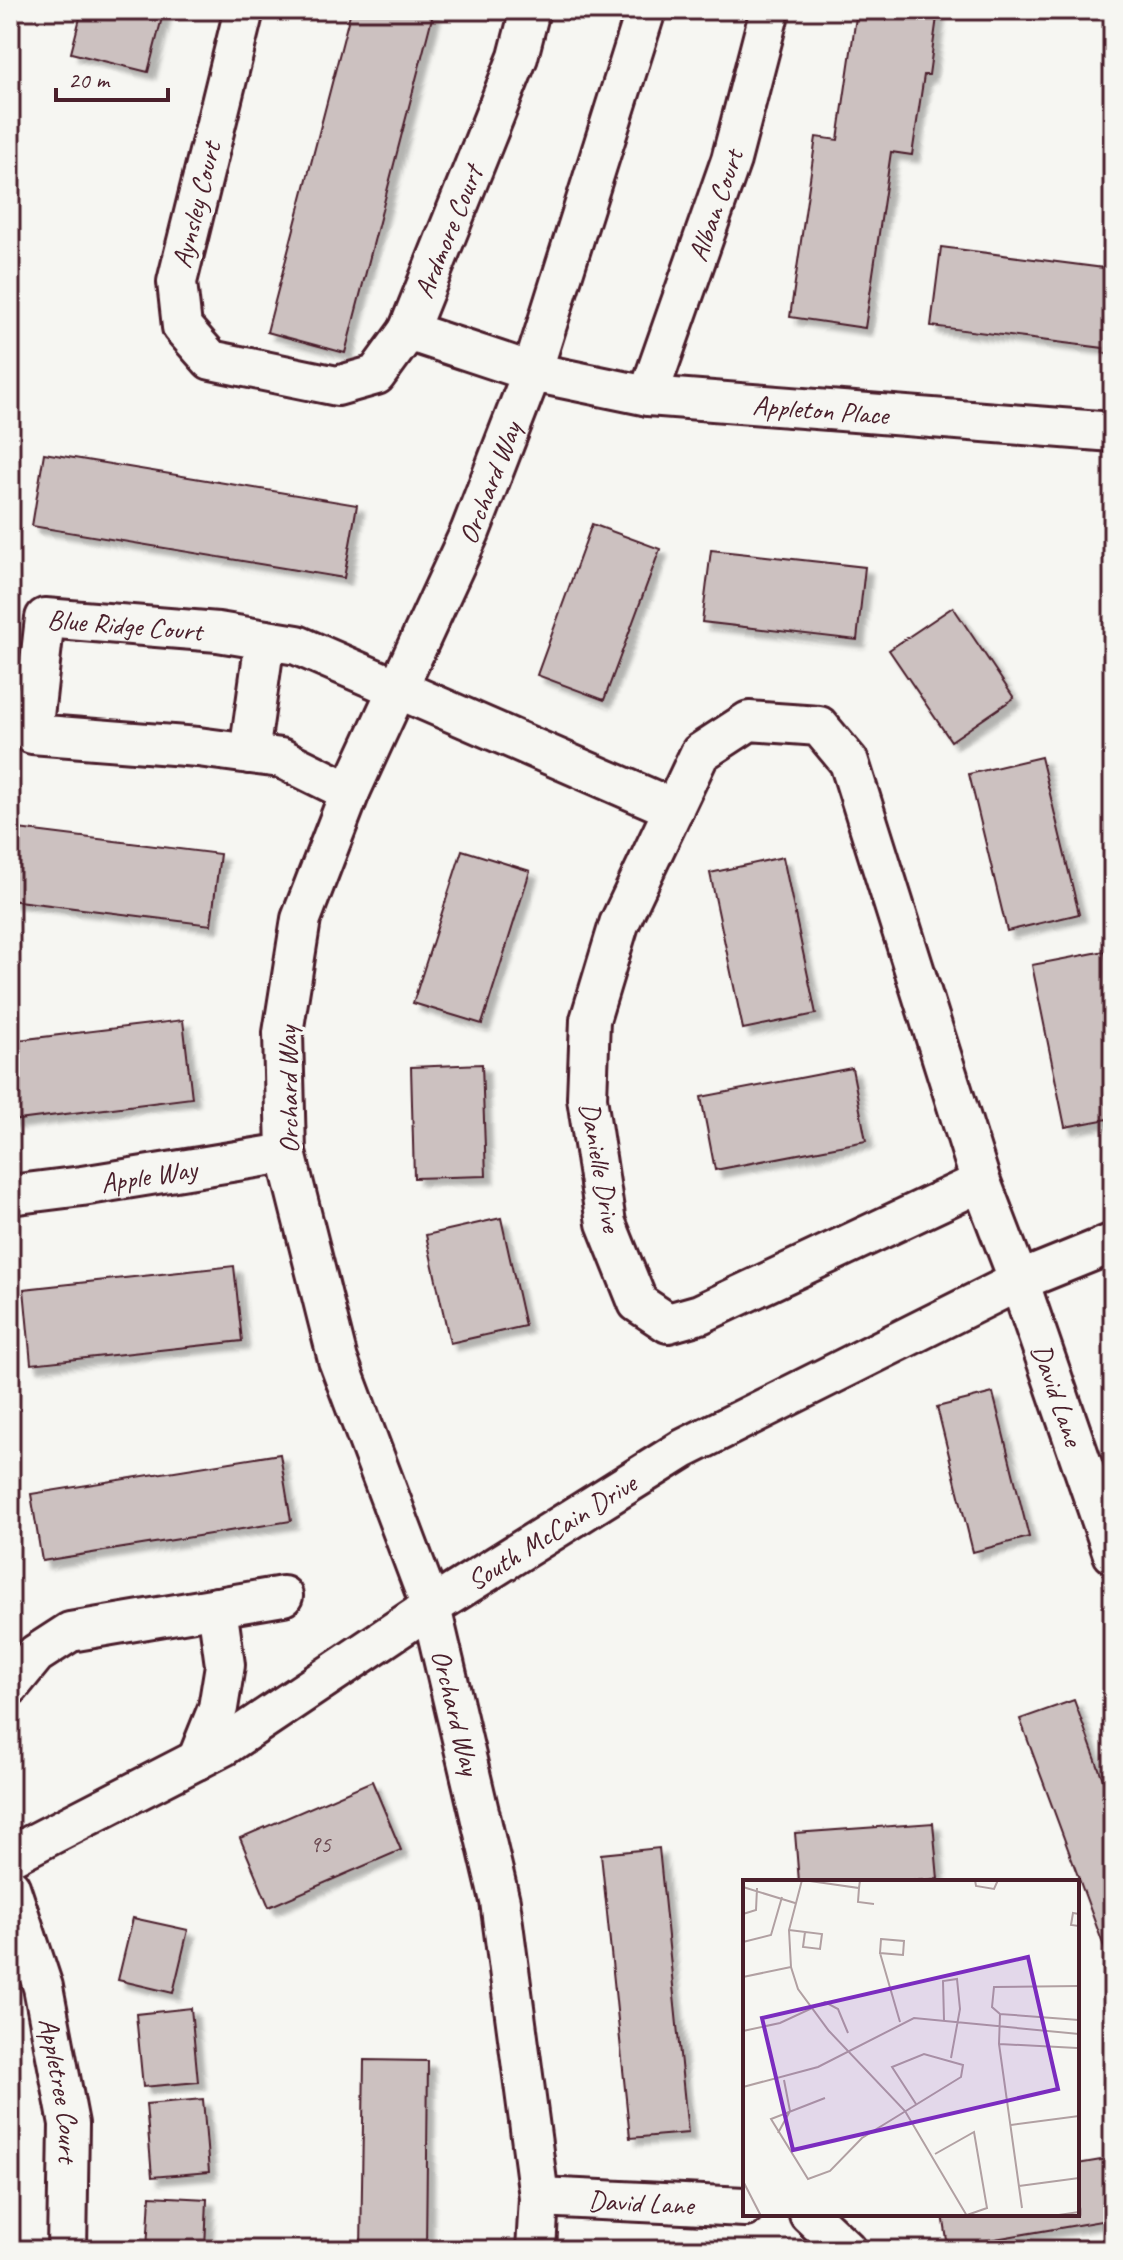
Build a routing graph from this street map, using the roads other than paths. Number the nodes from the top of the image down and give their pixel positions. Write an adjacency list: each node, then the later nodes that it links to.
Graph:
1 (244, 10): 5 (street, Aynsley Court)
2 (530, 10): 5 (street, Ardmore Court)
3 (646, 10): 6 (street, Orchard Way)
4 (770, 10): 7 (street, Alban Court)
5 (408, 331): 6 (street, Ardmore Court)
6 (532, 372): 7 (street, Appleton Place); 10 (street, Orchard Way)
7 (648, 396): 8 (street, Appleton Place)
8 (1113, 432)
9 (265, 640): 10 (street, Blue Ridge Court); 11 (street); 11 (street, Blue Ridge Court)
10 (397, 687): 12 (street, Orchard Way); 13 (street)
11 (249, 754): 12 (street, Blue Ridge Court)
12 (350, 792): 14 (street, Orchard Way)
13 (674, 809): 15 (street, Danielle Drive); 15 (street, Danielle Drive)
14 (286, 1153): 16 (street, Apple Way); 22 (street, Orchard Way)
15 (981, 1182): 18 (street, Danielle Drive)
16 (10, 1195)
17 (1113, 1243): 18 (street, South McCain Drive)
18 (1019, 1281): 19 (street, David Lane); 22 (street, South McCain Drive)
19 (1113, 1554)
20 (283, 1596): 21 (street)
21 (217, 1607): 23 (street); 24 (street)
22 (431, 1607): 24 (street, South McCain Drive); 27 (street, Orchard Way)
23 (10, 1686)
24 (197, 1760): 25 (street, South McCain Drive)
25 (10, 1856)
26 (10, 1887): 31 (street, Appletree Court)
27 (539, 2197): 28 (street, David Lane); 32 (street, Orchard Way)
28 (743, 2207)
29 (807, 2216): 33 (street)
30 (809, 2216): 34 (street)
31 (67, 2250)
32 (536, 2250)
33 (811, 2250)
34 (847, 2250)

